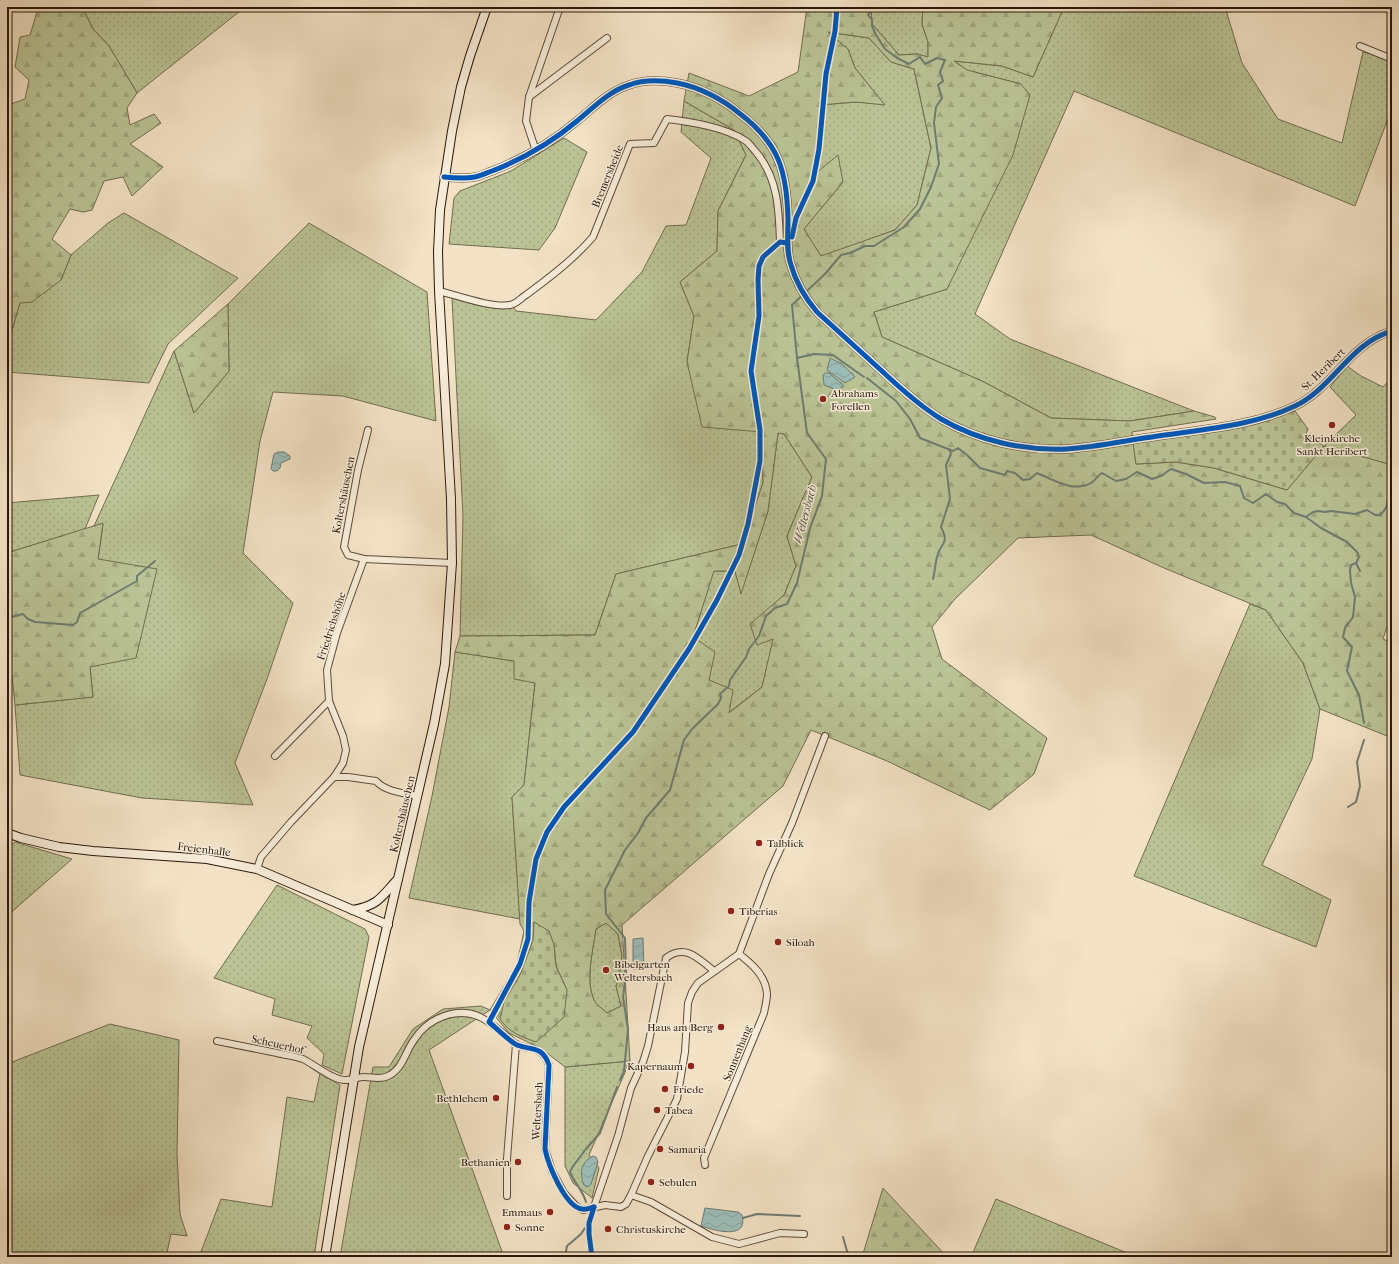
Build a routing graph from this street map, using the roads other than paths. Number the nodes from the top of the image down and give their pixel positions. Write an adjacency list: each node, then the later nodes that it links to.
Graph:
1 (487, 7): 8 (main road, Koltershäuschen)
2 (560, 7): 6 (street)
3 (607, 38): 6 (street)
4 (1360, 46): 5 (street)
5 (1392, 59)
6 (529, 97): 7 (street)
7 (536, 151): 8 (street, St. Heribert); 9 (street, St. Heribert)
8 (444, 177): 10 (main road, Koltershäuschen)
9 (787, 243): 10 (street, Bremersheide); 11 (street, St. Heribert)
10 (439, 291): 14 (main road, Koltershäuschen)
11 (1392, 331)
12 (368, 430): 13 (street, Koltershäuschen)
13 (364, 559): 14 (street, Koltershäuschen); 15 (street, Friedrichshöhe)
14 (452, 563): 19 (main road, Koltershäuschen)
15 (329, 701): 17 (street); 18 (street, Friedrichshöhe)
16 (825, 736): 25 (street)
17 (275, 756)
18 (334, 777): 19 (street); 21 (street, Friedrichshöhe)
19 (418, 796): 22 (main road, Koltershäuschen)
20 (7, 833): 21 (main road, Freienhalle)
21 (257, 869): 23 (main road, Freienhalle)
22 (398, 878): 23 (main road); 24 (main road, Koltershäuschen)
23 (353, 910): 24 (main road, Freienhalle)
24 (388, 924): 29 (main road, Koltershäuschen)
25 (739, 954): 26 (street, Weltersbach); 30 (street, Sonnenhang)
26 (714, 971): 31 (street, Weltersbach); 33 (street)
27 (217, 1041): 29 (street, Scheuerhof)
28 (516, 1044): 29 (street, Weltersbach); 32 (street); 33 (street, Weltersbach)
29 (354, 1079): 35 (main road, Koltershäuschen)
30 (705, 1165)
31 (631, 1195): 33 (street, Weltersbach); 34 (street)
32 (507, 1196)
33 (594, 1207)
34 (804, 1234)
35 (325, 1257)

